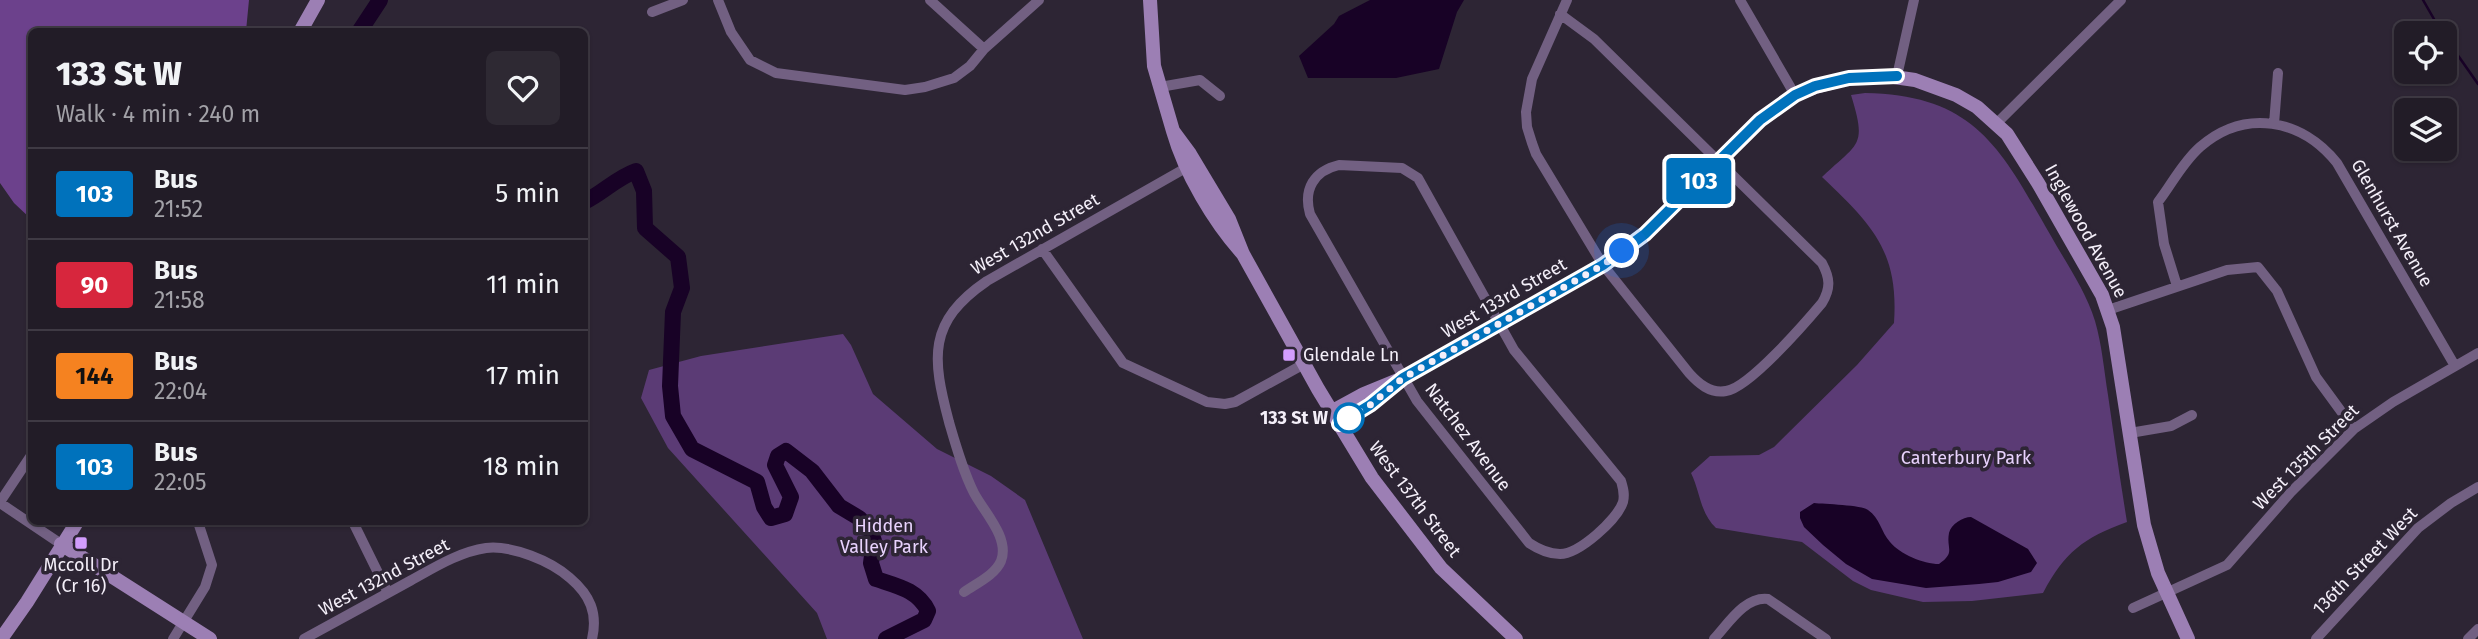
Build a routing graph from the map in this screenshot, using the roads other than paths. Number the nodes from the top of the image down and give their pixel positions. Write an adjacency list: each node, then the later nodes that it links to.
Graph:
1 (318, 0): 13 (street)
2 (683, 0): 11 (street)
3 (718, 0): 14 (street)
4 (930, 0): 14 (street)
5 (1039, 0): 14 (street)
6 (1150, 0): 17 (street, West 137th Street)
7 (1567, 0): 12 (street)
8 (1740, 0): 18 (street)
9 (1914, 0): 16 (street)
10 (2121, 0): 20 (street)
11 (652, 12)
12 (1560, 14): 22 (street); 25 (street)
13 (302, 28)
14 (984, 49)
15 (2278, 73): 21 (street)
16 (1897, 76): 18 (street, West 133rd Street); 20 (street, Inglewood Avenue)
17 (1160, 86): 19 (street); 23 (street, West 137th Street)
18 (1795, 95): 22 (street, West 133rd Street)
19 (1220, 96)
20 (1997, 123): 27 (street, Inglewood Avenue)
21 (2274, 124): 26 (street); 31 (street, Glenhurst Avenue)
22 (1719, 161): 25 (street, West 133rd Street); 25 (street)
23 (1191, 165): 24 (street, West 132nd Street); 30 (street, West 137th Street)
24 (1042, 249): 30 (street); 46 (street, West 132nd Street)
25 (1603, 265): 28 (street, West 133rd Street)
26 (2178, 286): 27 (street); 35 (street)
27 (2108, 310): 36 (street, Inglewood Avenue)
28 (1498, 324): 32 (street, West 133rd Street); 32 (street, Natchez Avenue); 32 (street, Natchez Avenue)
29 (2478, 354): 31 (street, West 135th Street)
30 (1304, 364): 34 (street, West 137th Street)
31 (2455, 366): 35 (street, West 135th Street)
32 (1403, 378): 34 (street, West 133rd Street)
33 (2192, 415): 36 (street)
34 (1335, 418): 57 (street, West 137th Street)
35 (2354, 429): 48 (street, West 135th Street)
36 (2130, 433): 48 (street, Inglewood Avenue)
37 (28, 460): 39 (street)
38 (2478, 487): 61 (street, 136th Street West)
39 (0, 503): 40 (street)
40 (28, 522)
41 (33, 525): 45 (street)
42 (75, 525): 45 (street)
43 (199, 525): 50 (street)
44 (354, 525): 47 (street)
45 (61, 544): 50 (street); 52 (street)
46 (964, 592)
47 (388, 593): 55 (street, West 132nd Street); 56 (street, West 132nd Street)
48 (2166, 594): 49 (street); 60 (street, Inglewood Avenue)
49 (2133, 608)
50 (183, 621): 53 (street); 54 (street)
51 (2478, 629): 62 (street)
52 (1, 639)
53 (173, 639)
54 (210, 639)
55 (304, 639)
56 (592, 639)
57 (1516, 639)
58 (1714, 639): 59 (street)
59 (1826, 639)
60 (2188, 639)
61 (2316, 639)
62 (2468, 639)

